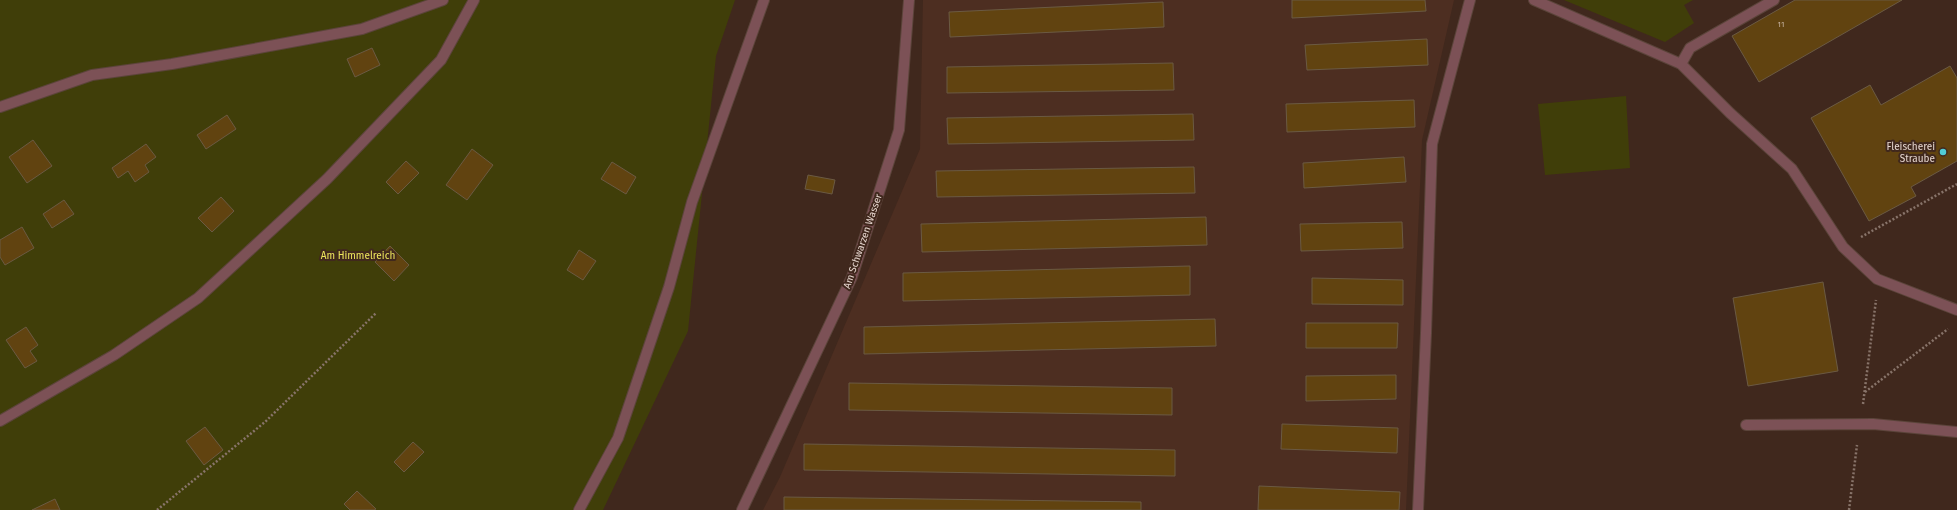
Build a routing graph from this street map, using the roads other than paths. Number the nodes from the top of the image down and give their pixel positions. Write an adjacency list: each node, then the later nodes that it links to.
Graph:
1 (443, 0): 9 (lane)
2 (474, 0): 11 (lane)
3 (764, 0): 14 (lane)
4 (909, 0): 15 (lane, Am Schwarzen Wasser)
5 (1470, 0): 16 (lane)
6 (1534, 0): 8 (lane)
7 (1774, 0): 8 (lane)
8 (1681, 64): 10 (lane)
9 (0, 107)
10 (1957, 310)
11 (0, 421)
12 (1746, 425): 13 (lane)
13 (1957, 432)
14 (578, 510)
15 (742, 510)
16 (1418, 510)

